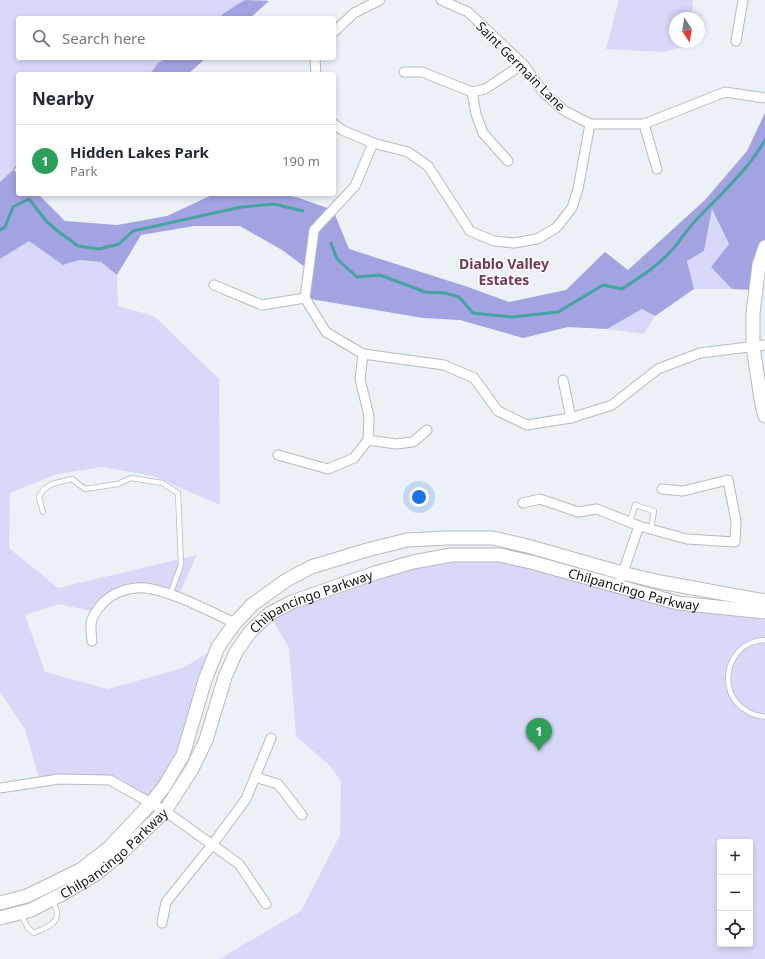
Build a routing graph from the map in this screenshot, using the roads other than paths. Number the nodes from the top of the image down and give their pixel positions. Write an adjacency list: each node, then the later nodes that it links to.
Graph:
1 (380, 0): 4 (street)
2 (441, 0): 7 (street, Saint Germain Lane)
3 (743, 0): 5 (street)
4 (336, 30)
5 (736, 41)
6 (315, 60): 8 (street)
7 (524, 64): 10 (street); 12 (street, Saint Germain Lane)
8 (316, 72)
9 (404, 72): 10 (street)
10 (472, 92): 16 (street)
11 (765, 98): 13 (street, Saint Germain Lane)
12 (590, 124): 13 (street, Saint Germain Lane); 15 (street)
13 (644, 124): 17 (street)
14 (336, 126): 15 (street)
15 (373, 143): 20 (street)
16 (508, 161)
17 (657, 169)
18 (765, 247): 21 (street)
19 (214, 285): 20 (street)
20 (305, 298): 22 (street)
21 (759, 346): 24 (street); 25 (street)
22 (363, 354): 25 (street); 27 (street)
23 (563, 380): 25 (street)
24 (765, 416)
25 (571, 418)
26 (427, 430): 27 (street)
27 (368, 440): 28 (street)
28 (278, 455)
29 (662, 489): 34 (street)
30 (523, 503): 32 (street)
31 (43, 512): 37 (lane)
32 (630, 522): 33 (street); 34 (lane)
33 (639, 526): 34 (street); 35 (street)
34 (651, 529)
35 (622, 573): 36 (street); 38 (street, Chilpancingo Parkway); 40 (street, Chilpancingo Parkway)
36 (618, 587): 39 (street, Chilpancingo Parkway); 48 (street, Chilpancingo Parkway)
37 (170, 595): 40 (street); 42 (street)
38 (765, 601)
39 (765, 612)
40 (235, 623): 47 (street, Chilpancingo Parkway)
41 (764, 640): 43 (lane)
42 (92, 641)
43 (765, 717)
44 (271, 738): 45 (street)
45 (255, 777): 49 (street); 50 (street)
46 (0, 788): 47 (street)
47 (151, 803): 48 (street); 52 (street, Chilpancingo Parkway)
48 (165, 811): 50 (street); 51 (street, Chilpancingo Parkway)
49 (302, 815)
50 (212, 845): 53 (street); 56 (street)
51 (52, 899): 54 (street, Chilpancingo Parkway); 54 (lane)
52 (0, 903)
53 (266, 904)
54 (20, 913): 55 (street, Chilpancingo Parkway)
55 (0, 918)
56 (162, 923)

